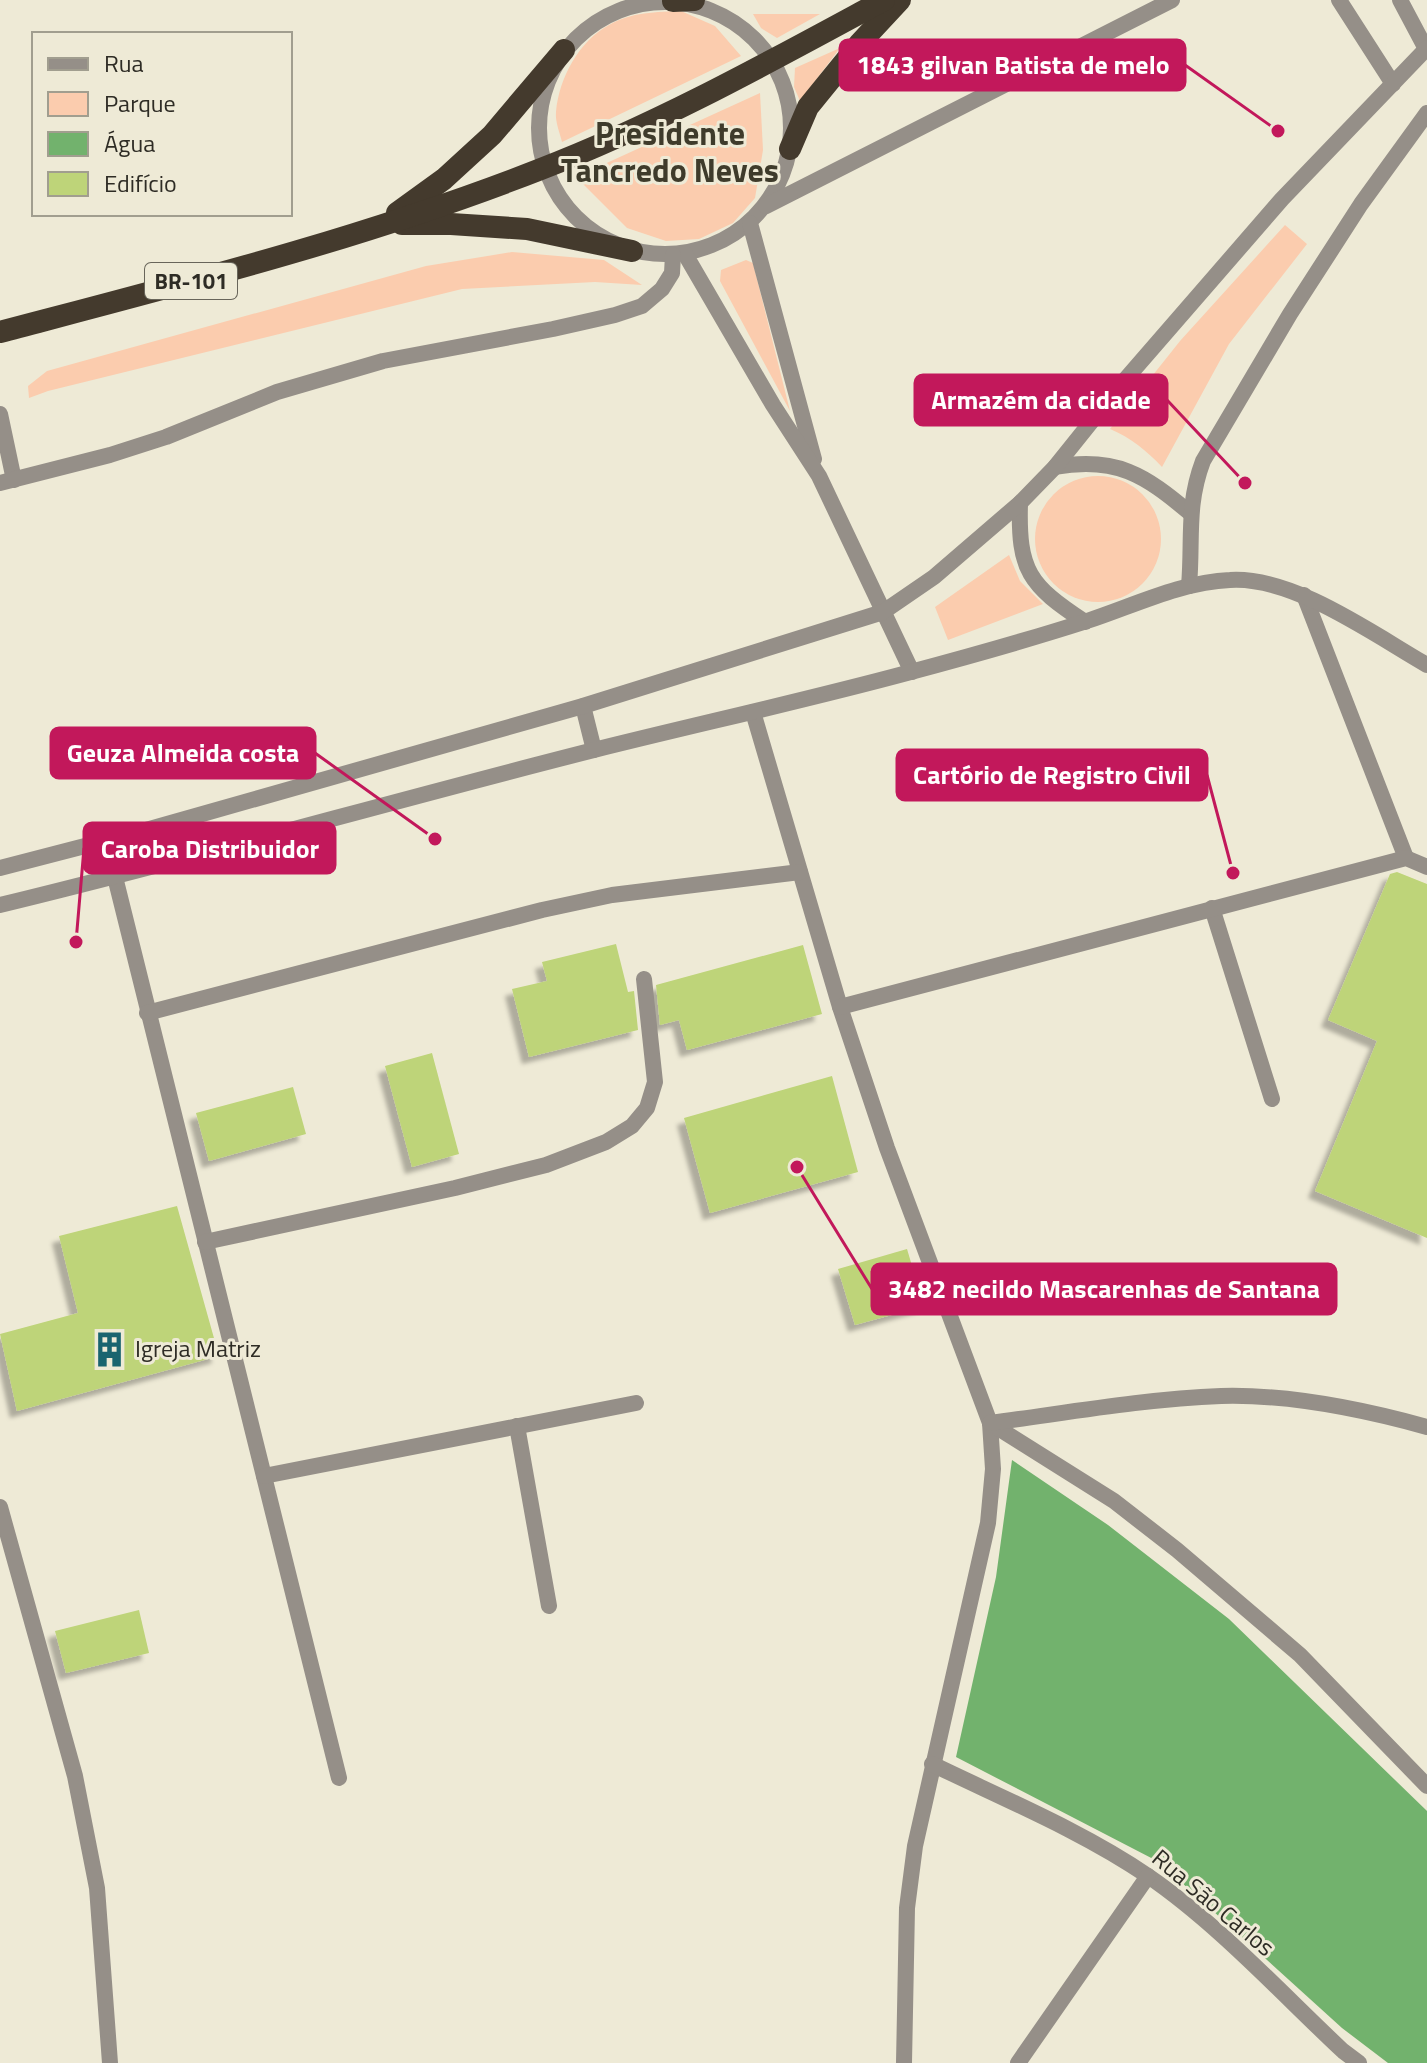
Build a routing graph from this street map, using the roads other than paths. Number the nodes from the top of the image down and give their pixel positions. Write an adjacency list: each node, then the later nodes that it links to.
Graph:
1 (694, 0): 7 (highway)
2 (884, 0): 11 (highway, BR-101)
3 (900, 0): 14 (highway)
4 (1172, 0): 16 (street)
5 (1339, 0): 12 (street)
6 (1400, 0): 9 (street)
7 (673, 1): 8 (street); 11 (street)
8 (636, 2): 10 (street)
9 (1427, 48): 12 (street)
10 (564, 50): 15 (street); 18 (highway)
11 (772, 60): 14 (street); 15 (highway, BR-101)
12 (1393, 84): 23 (street)
13 (1427, 113): 27 (street)
14 (790, 149): 16 (street)
15 (544, 168): 18 (highway, BR-101); 19 (street)
16 (765, 207): 17 (street)
17 (750, 223): 20 (street); 24 (street)
18 (381, 225): 19 (highway); 21 (highway, BR-101)
19 (632, 251): 20 (street)
20 (679, 255): 24 (street); 25 (street)
21 (0, 332)
22 (0, 414): 25 (street)
23 (1055, 467): 26 (street); 27 (street)
24 (819, 476): 30 (street)
25 (7, 482)
26 (1020, 503): 30 (street); 31 (street)
27 (1190, 513): 28 (street)
28 (1189, 586): 29 (street); 31 (street)
29 (1304, 595): 32 (street); 37 (street)
30 (883, 612): 33 (street); 34 (street)
31 (1085, 622): 33 (street)
32 (1427, 665)
33 (912, 672): 35 (street)
34 (583, 706): 36 (street); 39 (street)
35 (753, 712): 36 (street); 40 (street)
36 (594, 750): 41 (street)
37 (1406, 858): 38 (street); 43 (street)
38 (1427, 867)
39 (0, 868)
40 (800, 872): 45 (street); 46 (street)
41 (115, 877): 42 (street); 46 (street)
42 (0, 905)
43 (1212, 908): 45 (street); 47 (street)
44 (644, 979): 48 (street)
45 (840, 1007): 50 (street)
46 (147, 1013): 48 (street)
47 (1272, 1099)
48 (205, 1242): 53 (street)
49 (636, 1403): 51 (street)
50 (990, 1423): 52 (street); 56 (street); 58 (street)
51 (517, 1426): 53 (street); 55 (street)
52 (1427, 1427)
53 (264, 1476): 57 (street)
54 (0, 1507): 61 (street)
55 (549, 1606)
56 (932, 1764): 59 (street, Rua São Carlos); 62 (street)
57 (339, 1778)
58 (1427, 1786)
59 (1148, 1876): 60 (street, Rua São Carlos); 63 (street)
60 (1338, 2057): 64 (street, Rua São Carlos)
61 (110, 2063)
62 (904, 2063)
63 (1018, 2063)
64 (1359, 2063)

